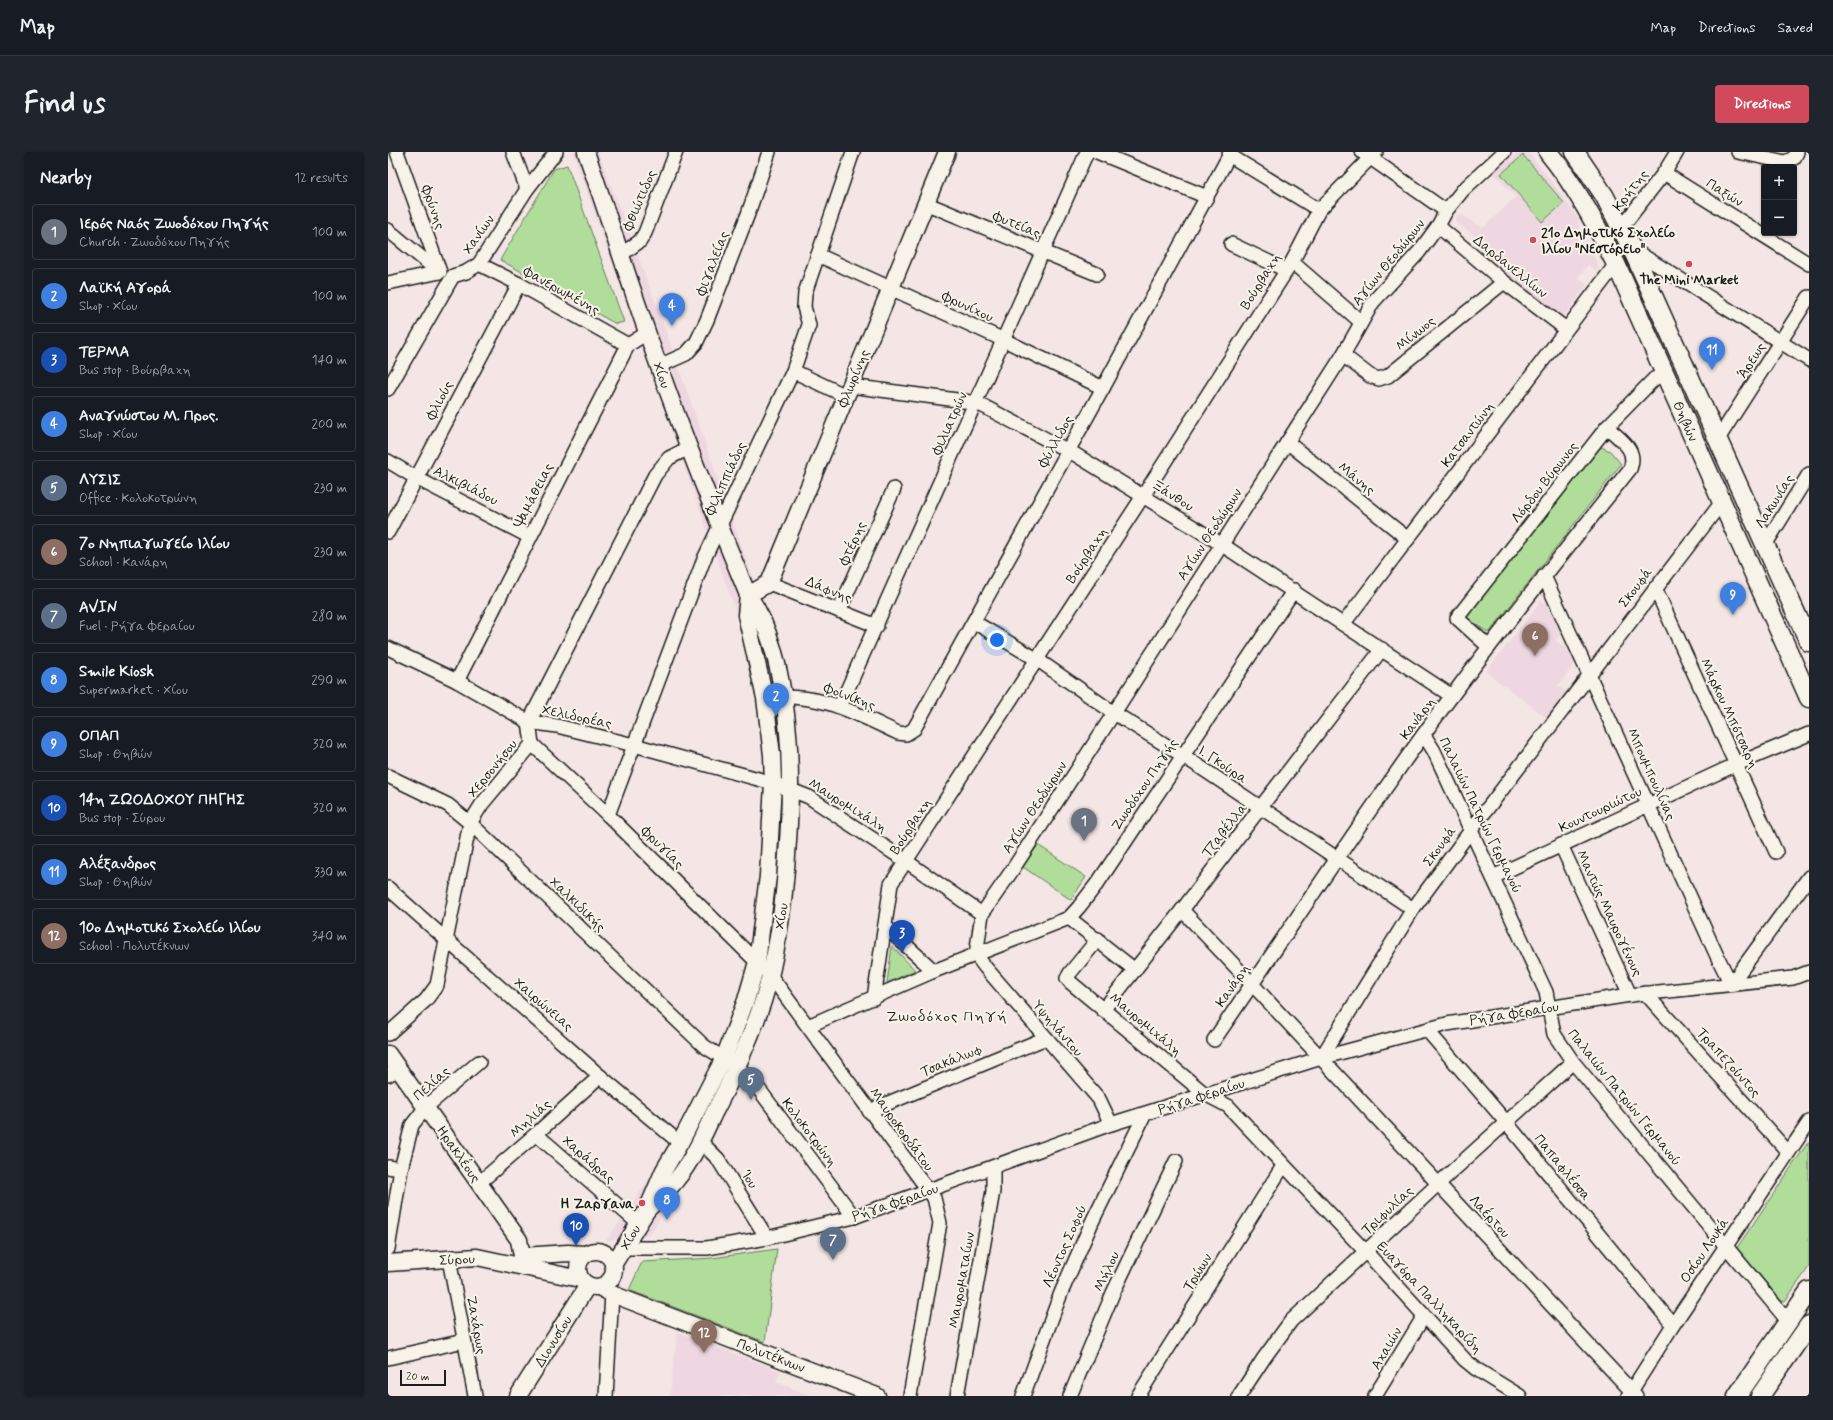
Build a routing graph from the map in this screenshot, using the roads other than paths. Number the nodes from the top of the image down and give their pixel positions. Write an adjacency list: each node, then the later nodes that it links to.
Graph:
1 (397, 152): 37 (street, Φρύνης)
2 (514, 152): 20 (street)
3 (556, 152): 20 (street, Χανίων)
4 (586, 152): 31 (street, Χίου)
5 (676, 152): 31 (street, Φθιώτιδος)
6 (769, 152): 53 (street, Φιγαλείας)
7 (853, 152): 32 (street, Φιλιππιάδος)
8 (946, 152): 22 (street, Φλωρίνης)
9 (1087, 152): 30 (street, Φιλιατρών)
10 (1097, 152): 21 (street)
11 (1504, 152): 24 (street, Αγίων Θεοδώρων)
12 (1548, 152): 34 (main road, Θηβών)
13 (1575, 152): 26 (main road, Θηβών)
14 (1677, 152): 19 (street, Κρήτης)
15 (1738, 152): 16 (street)
16 (1797, 152)
17 (1230, 154): 21 (street, Φύλλιδος); 23 (street)
18 (1369, 154): 23 (street, Βούρβαχη); 24 (street)
19 (1664, 173): 26 (street, Κρήτης); 35 (street, Παξών)
20 (527, 189): 33 (street, Χανίων)
21 (1207, 197): 56 (street, Φύλλιδος)
22 (926, 203): 30 (street, Φυτείας); 43 (street, Φλωρίνης)
23 (1319, 210): 36 (street, Βούρβαχη)
24 (1446, 211): 25 (street, Αγίων Θεοδώρων)
25 (1438, 226): 40 (street, Δαρδανελλίων); 45 (street, Αγίων Θεοδώρων)
26 (1621, 228): 29 (main road, Θηβών)
27 (388, 230): 37 (street)
28 (1231, 244): 36 (street)
29 (1632, 249): 49 (street); 61 (main road, Θηβών)
30 (1043, 252): 38 (street, Φυτείας); 48 (street, Φιλιατρών)
31 (622, 254): 47 (street, Χίου)
32 (818, 255): 43 (street, Φρυνίχου); 54 (street, Φιλιππιάδος)
33 (479, 264): 39 (street, Χανίων); 42 (street, Φανερωμένης)
34 (1616, 264): 46 (street, Κατσαντώνη); 55 (main road, Θηβών)
35 (1809, 264)
36 (1289, 266): 45 (street); 69 (street, Βούρβαχη)
37 (440, 272): 39 (street); 41 (street)
38 (1097, 274)
39 (453, 276): 57 (street)
40 (1504, 282): 46 (street, Δαρδανελλίων); 51 (street, Μίνωος)
41 (388, 283)
42 (519, 284): 50 (street, Φανερωμένης); 67 (street, Φλιούς)
43 (891, 288): 48 (street, Φρυνίχου); 58 (street, Φλωρίνης)
44 (1809, 297): 49 (street, Άρεως)
45 (1361, 322): 51 (street, Αγίων Θεοδώρων)
46 (1566, 329): 74 (street, Κατσαντώνη)
47 (647, 333): 50 (street); 53 (street, Χίου)
48 (1004, 340): 56 (street, Φρυνίχου); 59 (street, Φιλιατρών)
49 (1781, 342): 52 (street); 61 (street, Άρεως)
50 (628, 345): 73 (street, Ψαμάθειας)
51 (1343, 355): 62 (street, Αγίων Θεοδώρων)
52 (1809, 360)
53 (659, 366): 63 (street, Χίου)
54 (793, 370): 58 (street, Ξάνθου); 71 (street, Φιλιππιάδος)
55 (1665, 374): 60 (street, Λόρδου Βύρωνος); 70 (main road, Θηβών)
56 (1103, 388): 64 (street, Φύλλιδος)
57 (388, 390)
58 (848, 391): 59 (street, Ξάνθου); 78 (street, Φλωρίνης)
59 (976, 403): 64 (street, Ξάνθου); 86 (street, Φιλιατρών)
60 (1607, 428): 77 (street, Κανάρη); 88 (street, Λόρδου Βύρωνος)
61 (1718, 439): 76 (main road, Θηβών)
62 (1287, 442): 74 (street, Μάνης); 75 (street, Αγίων Θεοδώρων)
63 (689, 448): 71 (street, Χίου); 100 (street)
64 (1068, 451): 69 (street, Ξάνθου); 83 (street, Φύλλιδος)
65 (388, 461): 67 (street, Αλκιβιάδου)
66 (1809, 474): 76 (street, Λακωνίας)
67 (416, 478): 72 (street, Φλιούς); 73 (street, Αλκιβιάδου)
68 (894, 489): 82 (street, Φτέρης)
69 (1144, 496): 75 (street, Ξάνθου); 91 (street, Βούρβαχη)
70 (1722, 502): 79 (street, Σκουφά); 97 (main road, Θηβών)
71 (720, 528): 81 (street, Χίου); 105 (street, Φιλιππιάδος)
72 (388, 532)
73 (530, 536): 93 (street, Ψαμάθειας)
74 (1408, 539): 85 (street, Κατσαντώνη)
75 (1221, 544): 80 (street, Ξάνθου); 99 (street, Αγίων Θεοδώρων)
76 (1765, 545): 84 (main road, Θηβών)
77 (1544, 576): 88 (street, Κανάρη); 92 (street, Μπουμπουλίνας)
78 (769, 583): 81 (street); 82 (street, Δάφνης)
79 (1655, 588): 92 (street, Σκουφά); 107 (street, Μάρκου Μπότσαρη)
80 (1294, 590): 85 (street, Ξάνθου); 106 (street, Ζωοδόχου Πηγής)
81 (748, 595): 94 (street, Χίου); 96 (street, Χίου)
82 (839, 611): 86 (street, Δάφνης)
83 (974, 622): 91 (street, Ι. Γκούρα); 101 (street, Φύλλιδος)
84 (1804, 622): 87 (main road, Θηβών)
85 (1344, 623): 90 (street, Ξάνθου)
86 (876, 626): 98 (street, Φιλιατρών)
87 (1809, 642)
88 (1489, 647): 95 (street, Κανάρη)
89 (388, 648): 93 (street, Χελιδορέας)
90 (1382, 649): 95 (street, Ξάνθου); 112 (street, Τζαβέλλα)
91 (1038, 660): 99 (street, Ι. Γκούρα); 119 (street, Βούρβαχη)
92 (1589, 674): 111 (street, Μπουμπουλίνας); 115 (street, Σκουφά)
93 (456, 681): 100 (street, Χελιδορέας)
94 (783, 696): 96 (street, Φοινίκης); 98 (street, Φοινίκης); 110 (street, Χίου)
95 (1452, 696): 103 (street, Κανάρη)
96 (765, 698): 109 (street, Χίου)
97 (1809, 698)
98 (840, 706): 101 (street, Φοινίκης)
99 (1114, 713): 106 (street, Ι. Γκούρα); 125 (street, Αγίων Θεοδώρων)
100 (529, 722): 104 (street, Χερσονήσου); 105 (street, Χελιδορέας)
101 (898, 733)
102 (1809, 734): 107 (street, Κουντουριώτου)
103 (1424, 735): 115 (street, Παλαιών Πατρών Γερμανού); 118 (street, Κανάρη)
104 (532, 744): 113 (street, Φρυγίας); 114 (street, Χερσονήσου)
105 (634, 745): 109 (street, Χελιδορέας); 113 (street, Φιλιππιάδος)
106 (1182, 755): 112 (street, Ι. Γκούρα); 126 (street, Ζωοδόχου Πηγής)
107 (1737, 764): 111 (street, Κουντουριώτου); 117 (street, Μάρκου Μπότσαρη)
108 (388, 776): 114 (street, Χαλκιδικής)
109 (773, 783): 110 (street, Μαυρομιχάλη); 131 (street, Χίου)
110 (791, 789): 119 (street, Μαυρομιχάλη); 135 (street, Χίου)
111 (1648, 805): 116 (street, Κουντουριώτου); 137 (street, Μπουμπουλίνας)
112 (1261, 808): 118 (street, Ι. Γκούρα); 124 (street, Τζαβέλλα)
113 (608, 815): 131 (street, Φρυγίας)
114 (470, 823): 128 (street, Χερσονήσου); 149 (street, Χαλκιδικής)
115 (1471, 830): 120 (street, Παλαιών Πατρών Γερμανού); 123 (street, Σκουφά)
116 (1561, 845): 120 (street, Κουντουριώτου); 139 (street, Μαντώς Μαυρογένους)
117 (1776, 852)
118 (1337, 858): 123 (street, Ι. Γκούρα); 136 (street, Κανάρη)
119 (906, 861): 125 (street, Μαυρομιχάλη); 127 (street, Βούρβαχη)
120 (1493, 877): 141 (street, Παλαιών Πατρών Γερμανού)
121 (1809, 877): 137 (street)
122 (388, 888): 128 (street, Χαιρώνειας)
123 (1413, 909): 150 (street, Σκουφά)
124 (1182, 910): 132 (street, Τζαβέλλα); 136 (street)
125 (982, 914): 130 (street, Αγίων Θεοδώρων)
126 (1068, 918): 129 (street); 130 (street, Ζωοδόχου Πηγής)
127 (884, 926): 133 (street); 140 (street, Βούρβαχη)
128 (446, 939): 145 (street, Χερσονήσου); 155 (street, Χαιρώνειας)
129 (1098, 939): 132 (street); 142 (street, Μαυρομιχάλη)
130 (976, 955): 133 (street, Ζωοδόχου Πηγής); 146 (street, Υψηλάντου)
131 (757, 962): 135 (street, Φρυγίας); 149 (street, Χίου)
132 (1135, 970): 142 (street, Τζαβέλλα)
133 (934, 971): 140 (street, Ζωοδόχου Πηγής)
134 (1809, 972): 137 (street, Ρήγα Φεραίου)
135 (770, 975): 143 (street, Μαυροκορδάτου); 153 (street, Χίου)
136 (1252, 984): 147 (street, Κανάρη); 150 (street)
137 (1731, 984): 138 (street, Ρήγα Φεραίου)
138 (1645, 993): 139 (street, Ρήγα Φεραίου); 166 (street, Τραπεζούντος)
139 (1630, 995): 141 (street, Ρήγα Φεραίου)
140 (874, 998): 143 (street, Ζωοδόχου Πηγής)
141 (1548, 1007): 144 (street, Ρήγα Φεραίου); 152 (street, Παλαιών Πατρών Γερμανού)
142 (1103, 1010): 156 (street, Μαυρομιχάλη)
143 (808, 1026): 158 (street, Μαυροκορδάτου)
144 (1427, 1030): 150 (street, Ρήγα Φεραίου); 160 (street, Παπαφλέσσα)
145 (388, 1034)
146 (1046, 1038): 158 (street, Τσακάλωφ); 162 (street, Υψηλάντου)
147 (1214, 1040)
148 (388, 1054): 154 (street, Ηρακλέους)
149 (724, 1058): 153 (street, Χαλκιδικής); 165 (street, Χίου)
150 (1321, 1058): 156 (street, Ρήγα Φεραίου); 172 (street, Λαέρτου)
151 (479, 1062): 157 (street, Πελίας)
152 (1573, 1062): 160 (street, Τριφυλίας); 178 (street, Παλαιών Πατρών Γερμανού)
153 (738, 1067): 164 (street, Χίου); 175 (street, Κολοκοτρώνη)
154 (393, 1072): 157 (street, Ηρακλέους)
155 (600, 1076): 163 (street, Μηλιάς); 165 (street, Χαιρώνειας)
156 (1206, 1094): 159 (street, Ρήγα Φεραίου); 168 (street, Ευαγόρα Παλληκαρίδη)
157 (426, 1107): 169 (street, Πελίας); 171 (street, Ηρακλέους)
158 (869, 1111): 173 (street, Μαυροκορδάτου)
159 (1145, 1114): 162 (street, Ρήγα Φεραίου); 203 (street, Λέοντος Σοφού)
160 (1506, 1122): 172 (street, Τριφυλίας); 192 (street, Παπαφλέσσα)
161 (1809, 1122): 166 (street, Οσίου Λουκά)
162 (1111, 1124): 170 (street, Ρήγα Φεραίου)
163 (536, 1134): 171 (street, Μηλιάς); 176 (street, Χαράδρας)
164 (700, 1141): 174 (street, Χίου); 177 (street, Ίου)
165 (680, 1143): 174 (street, Χίου)
166 (1788, 1152): 178 (street, Οσίου Λουκά)
167 (1176, 1161): 204 (street, Μήλου)
168 (1283, 1166): 182 (street, Ευαγόρα Παλληκαρίδη); 205 (street, Τρώων)
169 (394, 1168): 180 (street, Πελίας)
170 (993, 1168): 173 (street, Ρήγα Φεραίου); 202 (street, Μαυροματαίων)
171 (479, 1183): 185 (street, Ηρακλέους)
172 (1438, 1184): 182 (street, Τριφυλίας); 196 (street, Λαέρτου)
173 (928, 1191): 175 (street, Ρήγα Φεραίου); 201 (street, Μαυροκορδάτου)
174 (647, 1210): 176 (street, Χίου)
175 (854, 1217): 177 (street, Ρήγα Φεραίου)
176 (639, 1224): 179 (street, Χίου)
177 (767, 1238): 179 (street, Ρήγα Φεραίου)
178 (1727, 1245): 191 (street, Παλαιών Πατρών Γερμανού); 192 (street, Οσίου Λουκά)
179 (624, 1248): 181 (street, Ρήγα Φεραίου); 187 (street, Χίου)
180 (388, 1249)
181 (603, 1252): 183 (street); 187 (street)
182 (1366, 1252): 190 (street, Ευαγόρα Παλληκαρίδη); 206 (street, Τριφυλίας)
183 (584, 1254): 185 (street, Σύρου); 188 (street)
184 (449, 1259): 185 (street, Σύρου); 186 (street, Σύρου); 194 (street, Ζαχάρως)
185 (524, 1262): 188 (street, Σύρου)
186 (388, 1263)
187 (613, 1265): 188 (street)
188 (595, 1286): 198 (street, Διονυσίου); 199 (street); 200 (street, Πολυτέκνων)
189 (1809, 1291): 191 (main road)
190 (1424, 1316): 207 (street, Αχαιών); 208 (street, Ευαγόρα Παλληκαρίδη)
191 (1788, 1321): 209 (main road)
192 (1673, 1325): 196 (street, Οσίου Λουκά)
193 (1809, 1325): 210 (main road)
194 (464, 1341): 195 (street); 197 (street, Ζαχάρως)
195 (388, 1358)
196 (1631, 1394)
197 (475, 1396)
198 (518, 1396)
199 (606, 1396)
200 (878, 1396)
201 (910, 1396)
202 (957, 1396)
203 (1023, 1396)
204 (1070, 1396)
205 (1138, 1396)
206 (1239, 1396)
207 (1375, 1396)
208 (1520, 1396)
209 (1737, 1396)
210 (1760, 1396)

